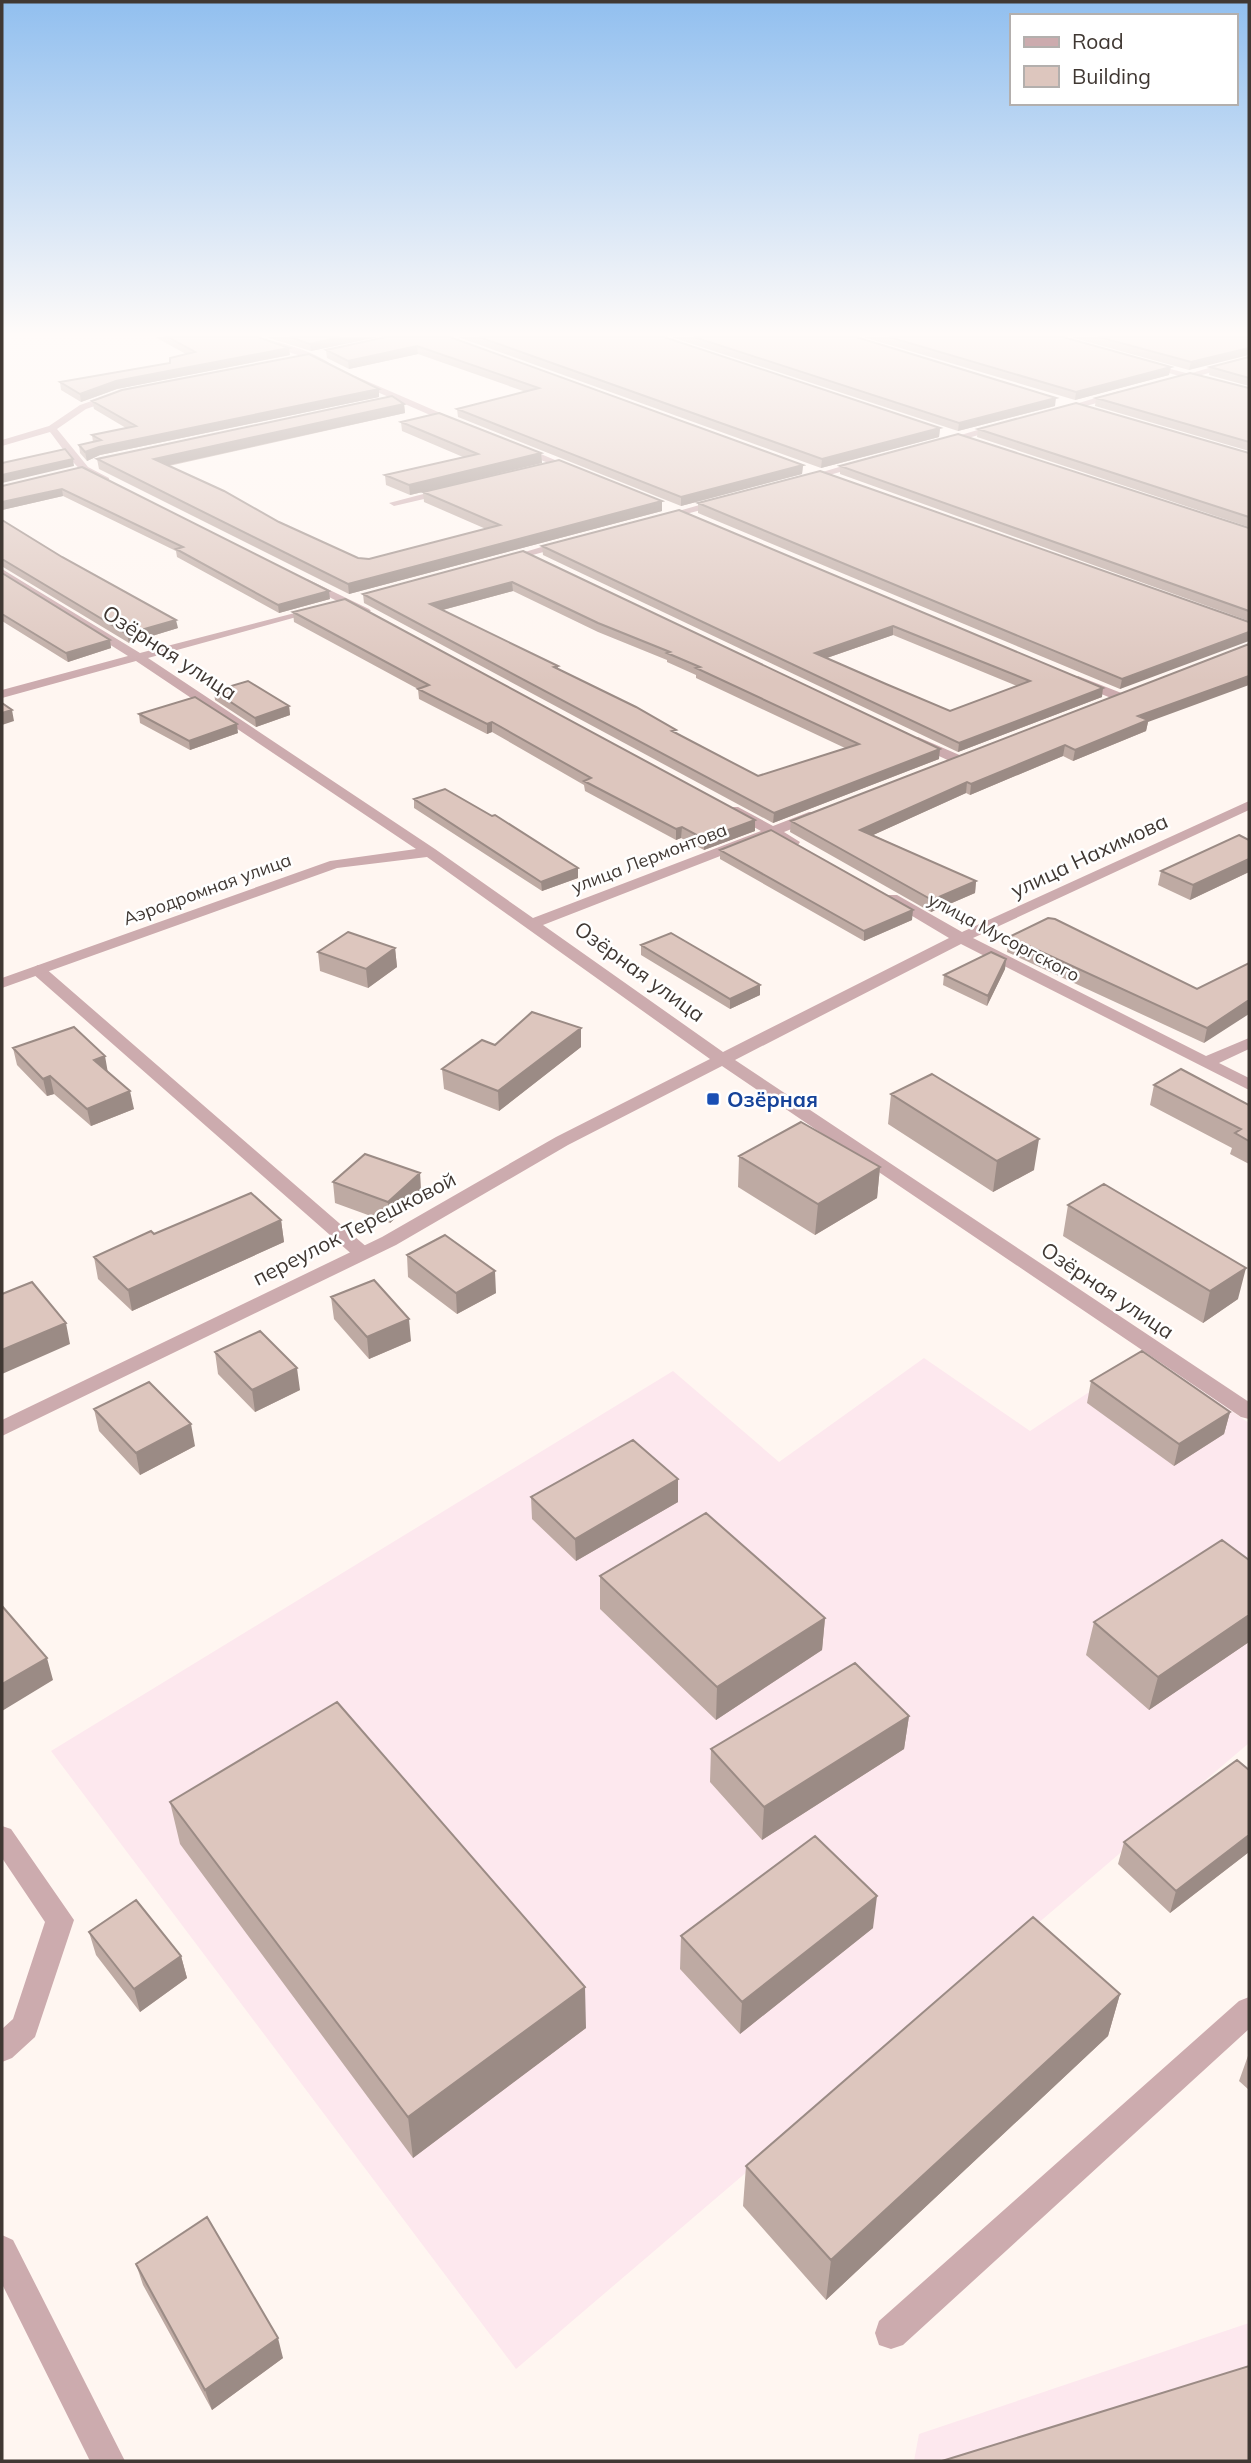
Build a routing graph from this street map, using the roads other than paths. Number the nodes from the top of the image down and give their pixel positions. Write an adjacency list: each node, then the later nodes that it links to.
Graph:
1 (67, 452): 8 (street)
2 (530, 452): 5 (street)
3 (882, 458): 10 (street)
4 (101, 461): 8 (street)
5 (560, 464): 6 (street); 9 (street)
6 (534, 470)
7 (807, 470): 10 (street)
8 (79, 471): 13 (street)
9 (584, 474)
10 (820, 475): 11 (street); 12 (street)
11 (833, 480)
12 (794, 482)
13 (122, 488)
14 (458, 488): 16 (street)
15 (731, 499): 18 (street)
16 (394, 503)
17 (668, 508): 18 (street)
18 (680, 512): 19 (street); 20 (street)
19 (642, 523)
20 (705, 523)
21 (578, 540): 22 (street)
22 (526, 554): 23 (street); 24 (street)
23 (538, 560)
24 (487, 564)
25 (2, 572): 29 (street, Озёрная улица)
26 (295, 575): 27 (street)
27 (351, 599): 28 (street); 29 (street)
28 (381, 620)
29 (138, 657): 31 (street); 40 (street, Озёрная улица)
30 (1069, 676): 32 (street)
31 (2, 694)
32 (1095, 707)
33 (909, 736): 34 (street)
34 (934, 769)
35 (723, 804): 38 (street)
36 (1249, 805): 43 (street, улица Нахимова)
37 (822, 812): 38 (street, улица Лермонтова)
38 (772, 831): 39 (street); 42 (street, улица Лермонтова)
39 (807, 851)
40 (430, 852): 42 (street, Озёрная улица); 44 (street, Аэродромная улица)
41 (878, 891): 43 (street, улица Мусоргского)
42 (534, 923): 47 (street, Озёрная улица)
43 (961, 937): 47 (street, улица Нахимова); 48 (street, улица Мусоргского)
44 (38, 970): 45 (street, Аэродромная улица); 50 (street)
45 (2, 983)
46 (1249, 1043): 48 (street)
47 (722, 1059): 50 (street, переулок Терешковой); 51 (street, Озёрная улица)
48 (1206, 1063): 49 (street, улица Мусоргского)
49 (1249, 1085)
50 (362, 1253): 52 (street, переулок Терешковой)
51 (1249, 1412)
52 (2, 1429)
53 (2, 1837): 55 (street)
54 (1249, 2010): 57 (street)
55 (2, 2048)
56 (2, 2251): 58 (street)
57 (891, 2333)
58 (108, 2461)

